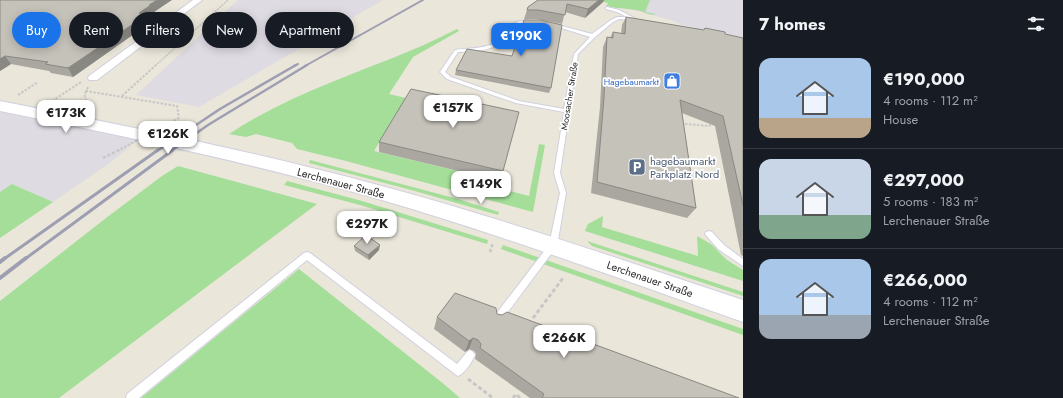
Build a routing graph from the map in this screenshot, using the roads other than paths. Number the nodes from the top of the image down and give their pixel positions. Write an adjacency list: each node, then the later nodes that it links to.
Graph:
1 (198, 0): 6 (street)
2 (607, 8): 5 (lane, Moosacher Straße)
3 (539, 23): 8 (lane)
4 (546, 24): 5 (lane)
5 (593, 36): 8 (lane, Moosacher Straße)
6 (93, 78)
7 (0, 106): 10 (main road, Lerchenauer Straße)
8 (566, 111): 10 (lane, Moosacher Straße)
9 (709, 234): 11 (lane)
10 (553, 246): 12 (main road, Lerchenauer Straße); 13 (lane)
11 (743, 263)
12 (743, 311)
13 (496, 321)
14 (470, 355): 15 (lane)
15 (131, 398)

